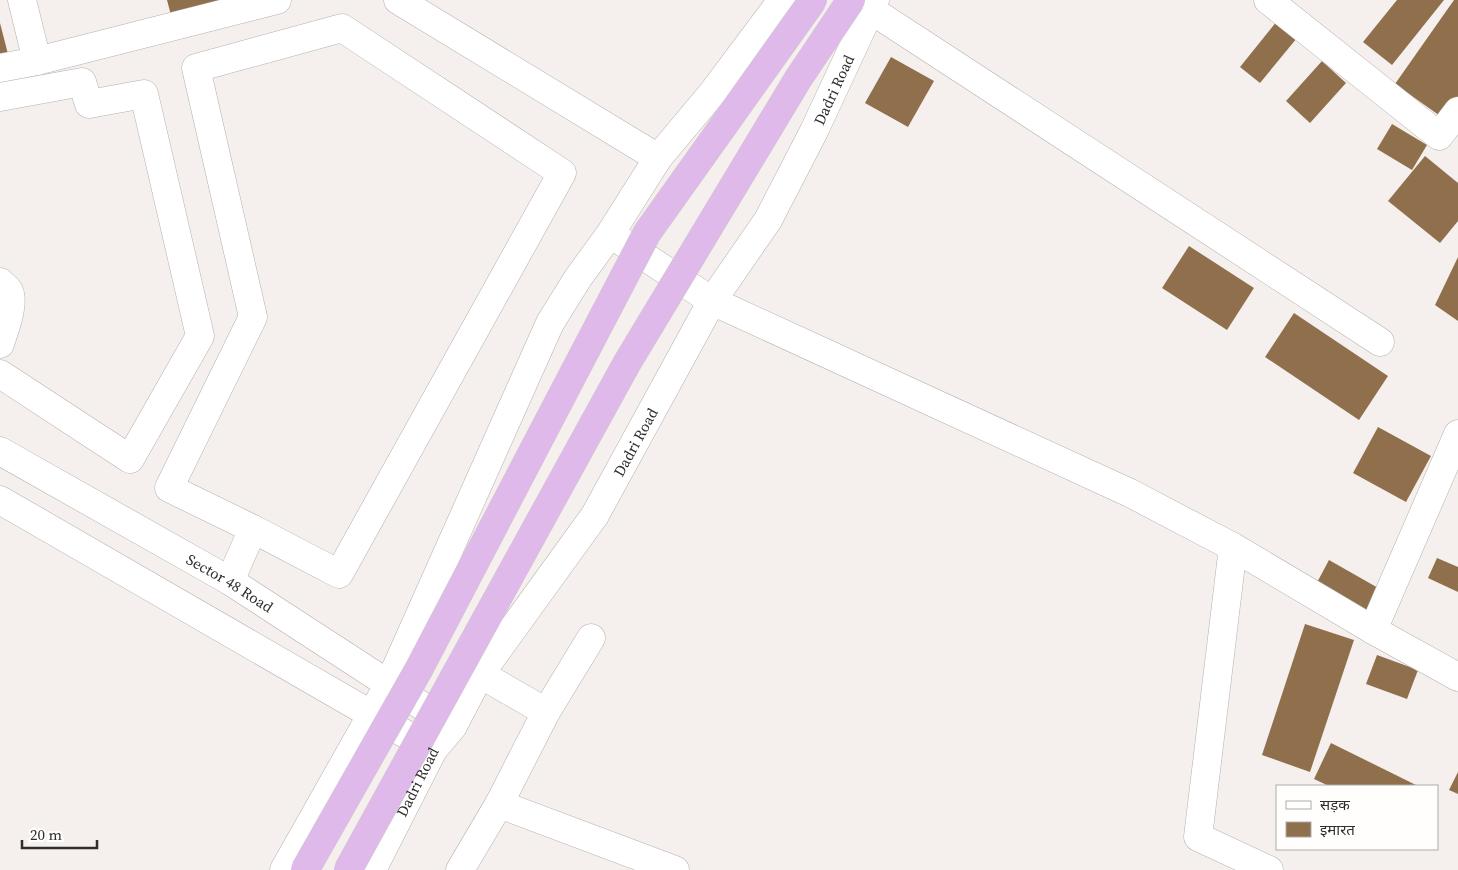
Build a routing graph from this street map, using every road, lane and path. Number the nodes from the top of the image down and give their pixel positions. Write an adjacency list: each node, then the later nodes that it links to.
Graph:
1 (22, 0): 8 (street)
2 (277, 0): 8 (street)
3 (398, 0): 12 (street)
4 (782, 0): 12 (street)
5 (814, 0): 36 (main road, bridge)
6 (1268, 0): 11 (street)
7 (866, 3): 15 (street, Dadri Road); 16 (street); 37 (main road, bridge)
8 (37, 61): 9 (street)
9 (0, 68)
10 (0, 98): 18 (street)
11 (1458, 111)
12 (658, 158): 13 (street)
13 (610, 234): 15 (street); 29 (street)
14 (0, 282): 17 (street)
15 (712, 301): 23 (street); 27 (street, Dadri Road)
16 (1380, 342)
17 (0, 344)
18 (0, 374)
19 (1458, 434): 25 (street)
20 (0, 451): 24 (street, Sector 48 Road)
21 (0, 500): 31 (street)
22 (253, 529): 22 (street); 24 (street)
23 (1233, 547): 25 (street); 41 (street)
24 (230, 581): 29 (street, Sector 48 Road)
25 (1373, 630): 28 (street)
26 (591, 638): 30 (street)
27 (480, 674): 30 (street); 32 (street, Dadri Road)
28 (1458, 677)
29 (389, 684): 31 (street); 32 (street, Sector 48 Road)
30 (546, 712): 34 (street)
31 (372, 714): 33 (street); 35 (street)
32 (453, 726): 33 (street, Dadri Road)
33 (434, 750): 38 (street, Dadri Road)
34 (499, 804): 39 (street); 40 (street)
35 (284, 870)
36 (305, 870)
37 (348, 870)
38 (372, 870)
39 (460, 870)
40 (675, 870)
41 (1268, 870)

